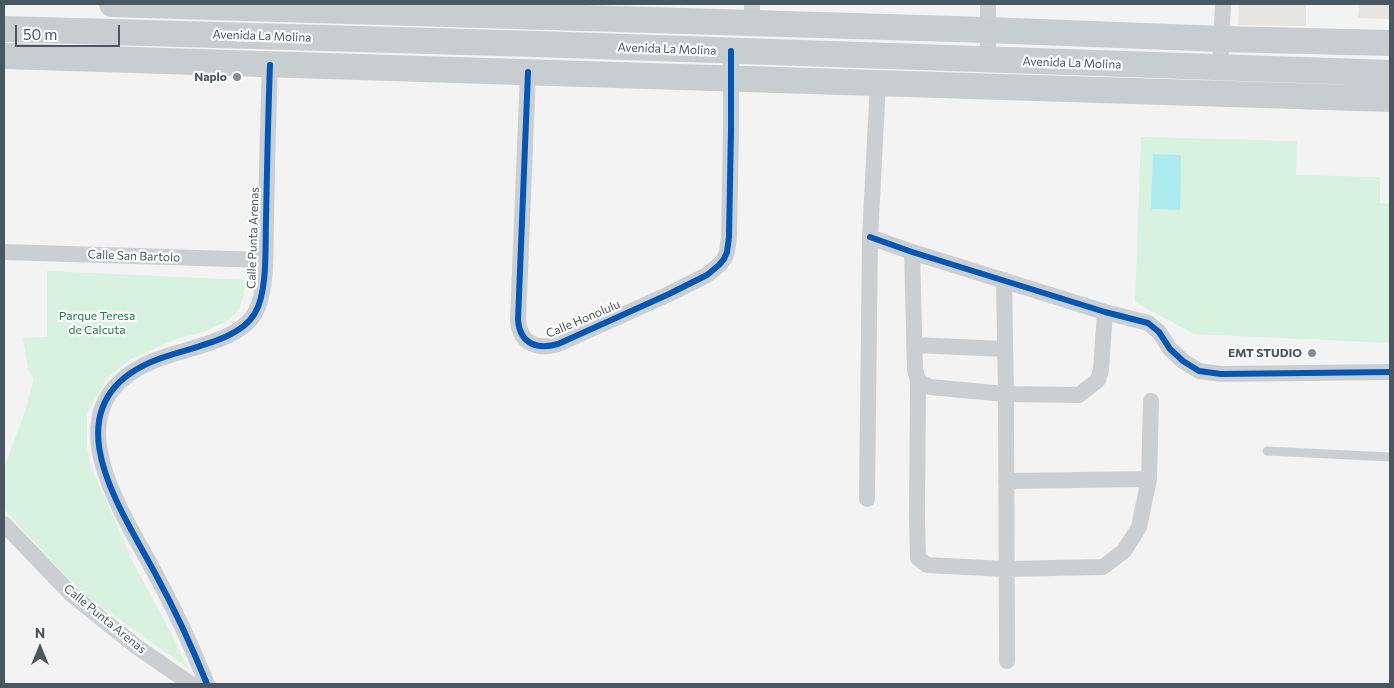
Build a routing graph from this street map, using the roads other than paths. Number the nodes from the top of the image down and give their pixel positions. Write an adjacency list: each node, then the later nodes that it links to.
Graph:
1 (112, 4): 4 (main road)
2 (988, 4): 8 (street)
3 (1223, 4): 9 (street)
4 (281, 7): 5 (main road)
5 (516, 10): 6 (main road)
6 (752, 14): 8 (main road)
7 (4, 29): 11 (main road, Avenida La Molina)
8 (988, 30): 9 (main road); 13 (street)
9 (1222, 39): 10 (main road); 16 (street)
10 (1390, 42)
11 (731, 51): 13 (main road, Avenida La Molina); 18 (street, Calle Honolulu)
12 (4, 56): 15 (main road)
13 (988, 60): 14 (main road, Avenida La Molina)
14 (1101, 64): 16 (main road, Avenida La Molina); 21 (main road)
15 (270, 65): 19 (main road); 26 (street, Calle Punta Arenas)
16 (1220, 68): 17 (main road, Avenida La Molina)
17 (1384, 72)
18 (731, 78): 19 (main road); 19 (street, Calle Honolulu); 20 (main road)
19 (527, 82)
20 (878, 83): 21 (main road); 23 (street)
21 (1083, 90): 22 (main road)
22 (1390, 99)
23 (870, 237): 25 (street); 39 (street)
24 (4, 252): 26 (street, Calle San Bartolo)
25 (912, 252): 27 (street); 29 (street)
26 (265, 260): 44 (street, Calle Punta Arenas)
27 (1004, 280): 28 (street); 30 (street)
28 (1105, 312): 31 (street); 33 (street)
29 (914, 345): 30 (street); 32 (street)
30 (1005, 349): 33 (street)
31 (1390, 372)
32 (918, 381): 33 (street); 41 (street)
33 (1006, 394): 38 (street)
34 (1151, 401): 37 (street)
35 (1267, 451): 36 (lane)
36 (1390, 457)
37 (1149, 480): 38 (street); 41 (street)
38 (1006, 481): 41 (street)
39 (867, 499)
40 (4, 524): 43 (street, Calle Punta Arenas)
41 (1006, 569): 42 (street)
42 (1007, 661)
43 (191, 684)
44 (207, 684)

